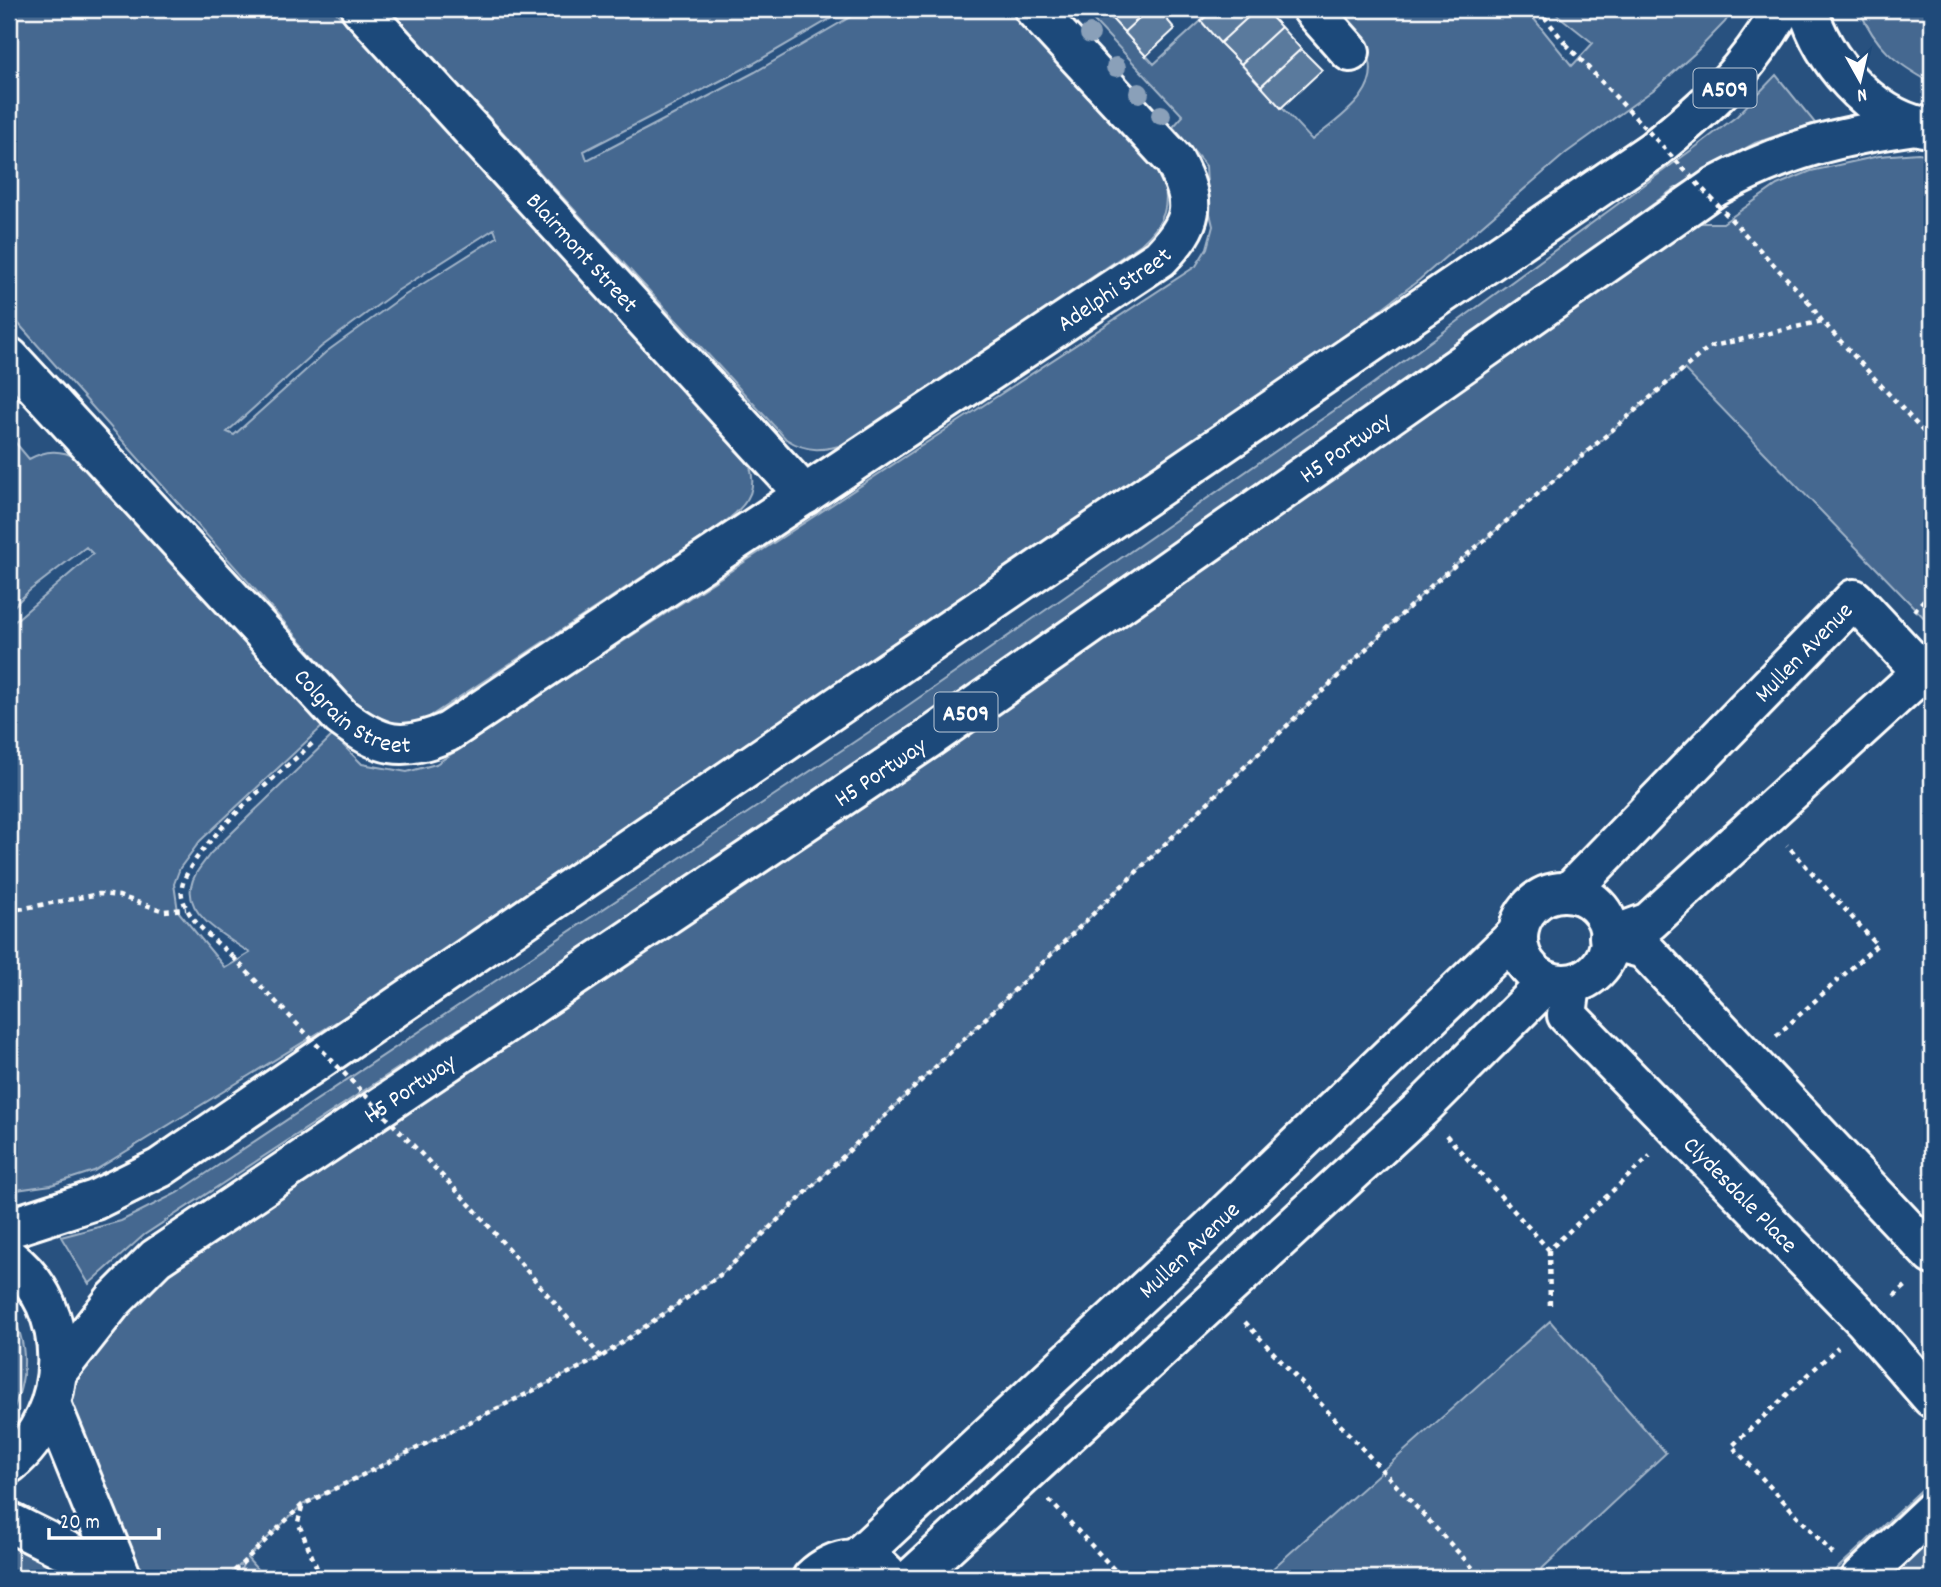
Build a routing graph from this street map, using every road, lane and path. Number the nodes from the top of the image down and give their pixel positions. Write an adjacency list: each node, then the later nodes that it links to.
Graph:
1 (361, 9): 12 (street, Blairmont Street)
2 (1034, 9): 12 (street, Adelphi Street)
3 (1312, 9): 7 (street)
4 (1538, 9): 9 (path, bridge)
5 (1782, 9): 24 (street, A509)
6 (1808, 9): 8 (street, A509)
7 (1350, 52)
8 (1924, 127): 32 (street, H5 Portway / A509)
9 (1822, 321): 11 (path); 31 (path)
10 (9, 357): 13 (street, Colgrain Street)
11 (1932, 441)
12 (804, 495): 13 (street, Colgrain Street)
13 (341, 717): 16 (path)
14 (1763, 818): 15 (street, Mullen Avenue); 19 (street, Mullen Avenue); 21 (path)
15 (1570, 891): 18 (street); 19 (street)
16 (186, 909): 17 (path); 31 (path, bridge)
17 (9, 911)
18 (1517, 934): 20 (street); 39 (street, Mullen Avenue)
19 (1609, 939): 20 (street); 21 (street)
20 (1560, 984): 22 (street); 23 (street, Clydesdale Place)
21 (1748, 1060): 27 (street)
22 (1422, 1108): 25 (path); 28 (street)
23 (1677, 1131): 25 (path); 30 (street, Clydesdale Place)
24 (9, 1228)
25 (1549, 1250): 29 (path)
26 (9, 1258): 32 (street)
27 (1923, 1267): 30 (path)
28 (1220, 1295): 35 (street); 48 (path)
29 (1550, 1309)
30 (1865, 1321): 33 (street, Clydesdale Place); 40 (path)
31 (600, 1357): 36 (path)
32 (55, 1387): 34 (street, H5 Portway); 41 (street)
33 (1932, 1398)
34 (9, 1464)
35 (1025, 1474): 46 (street); 47 (path)
36 (302, 1505): 42 (path); 43 (path)
37 (1932, 1511): 40 (street)
38 (9, 1522): 41 (street)
39 (856, 1558): 44 (street); 45 (street)
40 (1849, 1568)
41 (122, 1578)
42 (227, 1578)
43 (321, 1578)
44 (811, 1578)
45 (890, 1578)
46 (912, 1578)
47 (1122, 1578)
48 (1482, 1578)

